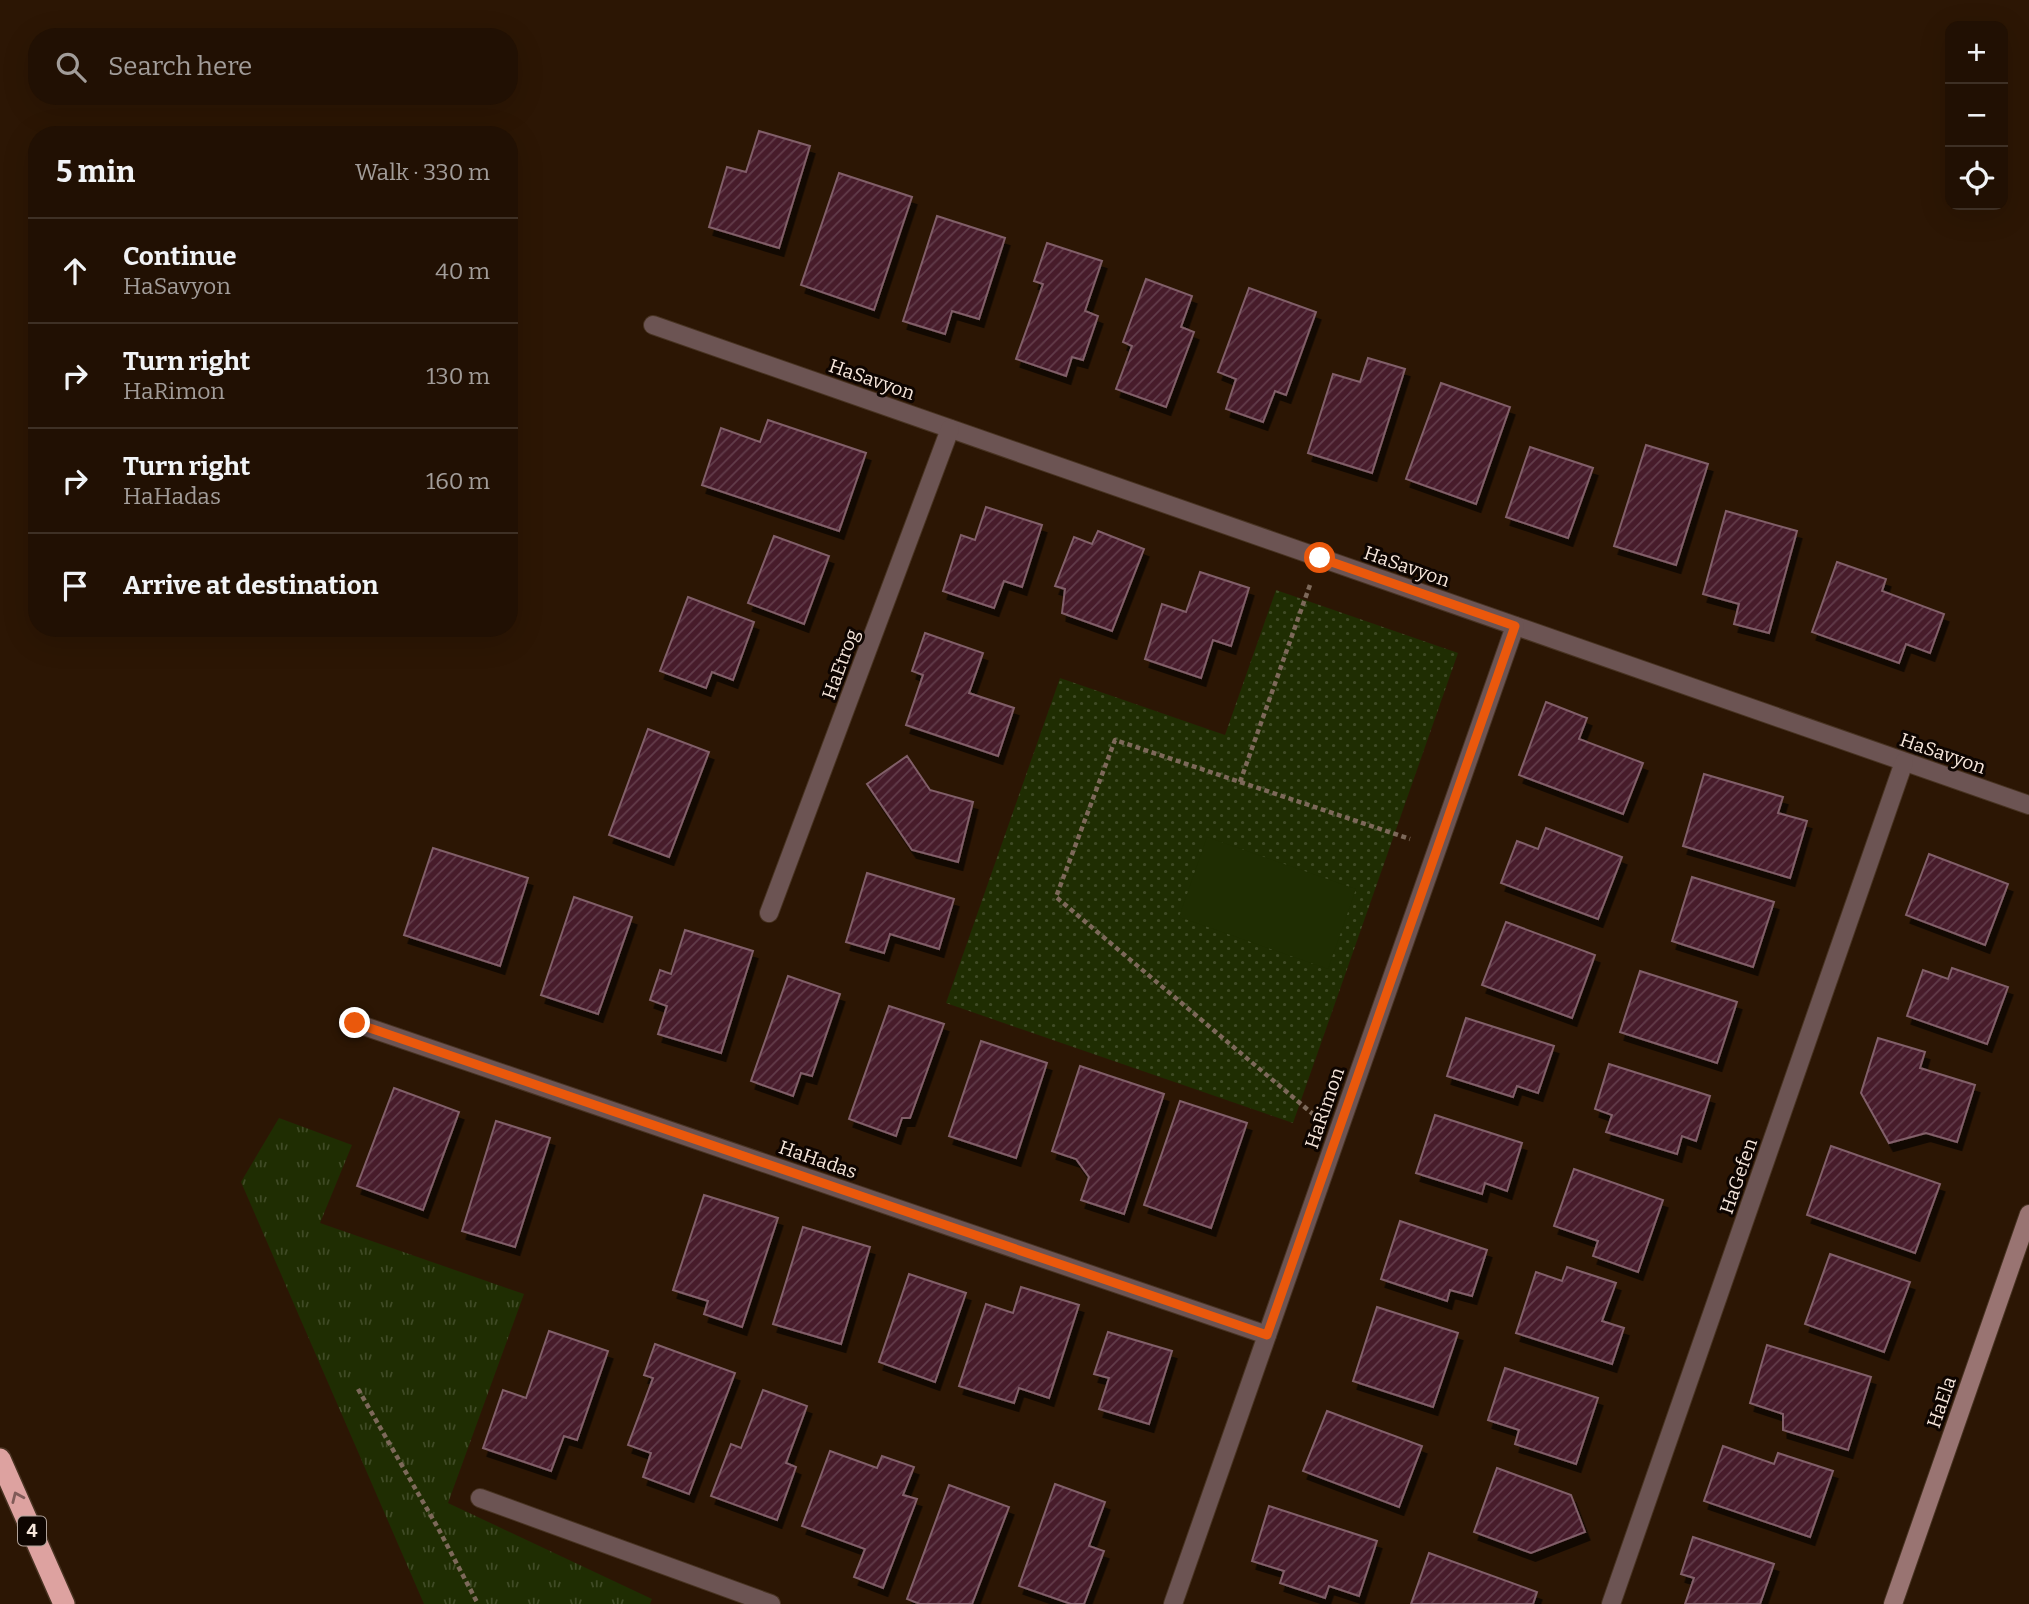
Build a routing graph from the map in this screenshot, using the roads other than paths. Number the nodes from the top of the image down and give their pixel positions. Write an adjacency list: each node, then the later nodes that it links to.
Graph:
1 (653, 326): 2 (street, HaSavyon)
2 (950, 429): 3 (street, HaSavyon); 6 (street, HaEtrog)
3 (1515, 626): 4 (street, HaSavyon); 9 (street, HaRimon)
4 (1904, 762): 5 (street, HaSavyon); 15 (street, HaGefen)
5 (2029, 805)
6 (769, 913)
7 (355, 1023): 9 (street, HaHadas)
8 (2029, 1213): 16 (street, HaEla)
9 (1267, 1335): 14 (street, HaRimon)
10 (0, 1459): 12 (highway, 4, one-way to 10)
11 (480, 1498): 13 (street)
12 (64, 1604)
13 (771, 1604)
14 (1173, 1604)
15 (1611, 1604)
16 (1893, 1604)

